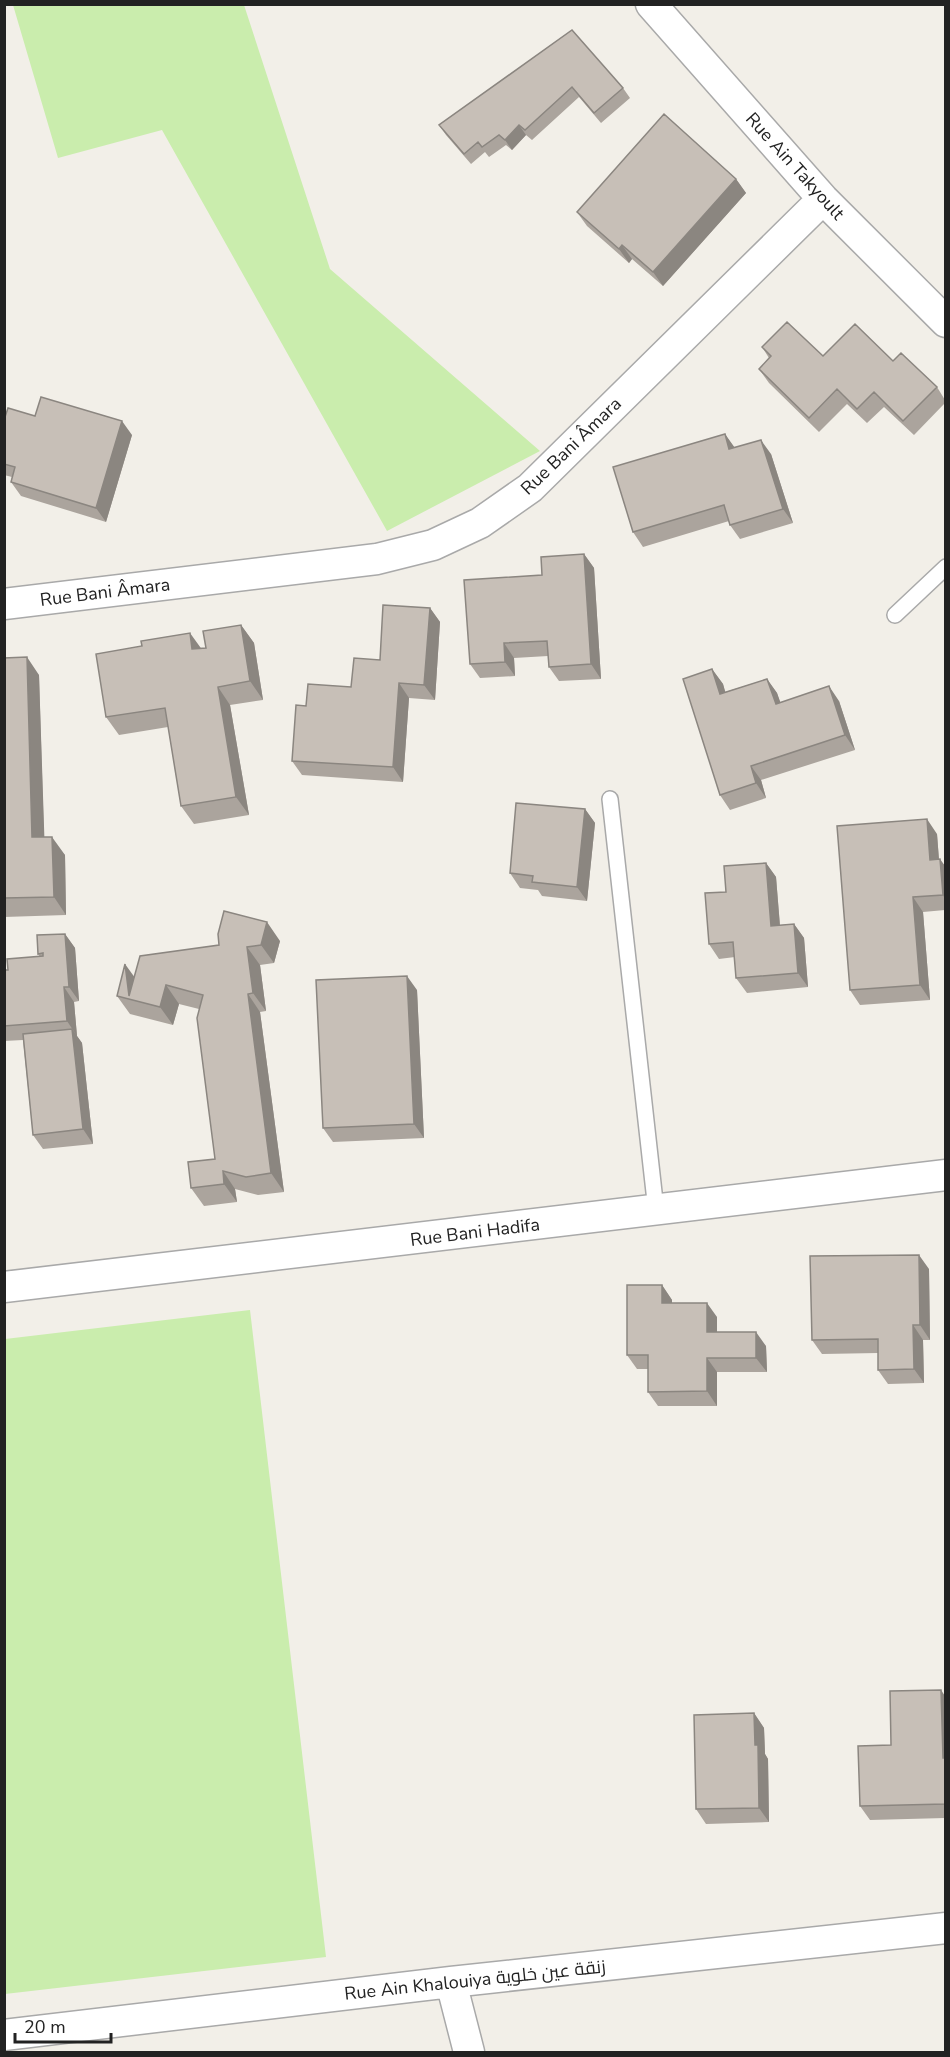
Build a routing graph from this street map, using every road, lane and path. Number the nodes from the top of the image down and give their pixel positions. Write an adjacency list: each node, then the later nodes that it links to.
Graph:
1 (651, 4): 2 (street, Rue Ain Takyoult)
2 (823, 199): 3 (street, Rue Ain Takyoult); 5 (street, Rue Bani Âmara)
3 (945, 322)
4 (945, 567): 6 (lane)
5 (4, 604)
6 (895, 615)
7 (610, 799): 9 (lane)
8 (945, 1175): 9 (street, Rue Bani Hadifa)
9 (656, 1210): 10 (street, Rue Bani Hadifa)
10 (4, 1287)
11 (945, 1928): 12 (street, Rue Ain Khalouiya زنقة عين خلوية)
12 (451, 1982): 13 (street, Rue Ain Khalouiya زنقة عين خلوية); 14 (street)
13 (4, 2035)
14 (469, 2052)

